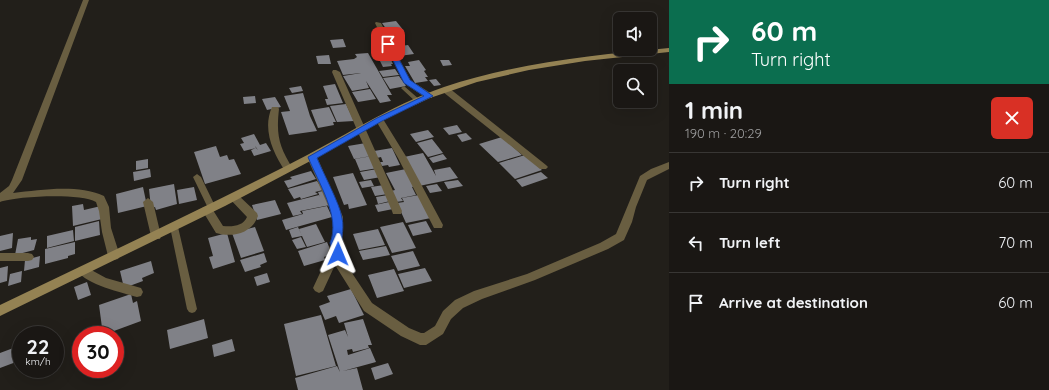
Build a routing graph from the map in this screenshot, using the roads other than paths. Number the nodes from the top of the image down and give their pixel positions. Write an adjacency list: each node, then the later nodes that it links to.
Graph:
1 (86, 0): 18 (street)
2 (378, 23): 7 (street)
3 (669, 50): 6 (main road)
4 (336, 72): 11 (street)
5 (404, 88): 8 (lane)
6 (446, 90): 7 (main road); 14 (street)
7 (429, 96): 8 (main road)
8 (418, 101): 10 (main road)
9 (275, 110): 15 (street)
10 (380, 119): 11 (main road); 22 (street)
11 (361, 129): 12 (main road); 21 (street)
12 (312, 157): 15 (main road); 25 (street)
13 (669, 166): 25 (street)
14 (543, 167)
15 (288, 169): 17 (main road)
16 (198, 177): 20 (lane)
17 (233, 197): 20 (main road); 20 (street)
18 (1, 198): 26 (street)
19 (148, 202): 24 (street)
20 (209, 209): 23 (main road)
21 (397, 211)
22 (438, 225)
23 (174, 227): 24 (main road); 33 (lane)
24 (156, 236): 26 (main road)
25 (335, 243): 30 (street)
26 (114, 256): 29 (main road)
27 (0, 257): 28 (street)
28 (28, 257)
29 (84, 271): 31 (street); 32 (main road)
30 (318, 288)
31 (137, 292)
32 (0, 309)
33 (192, 309)

